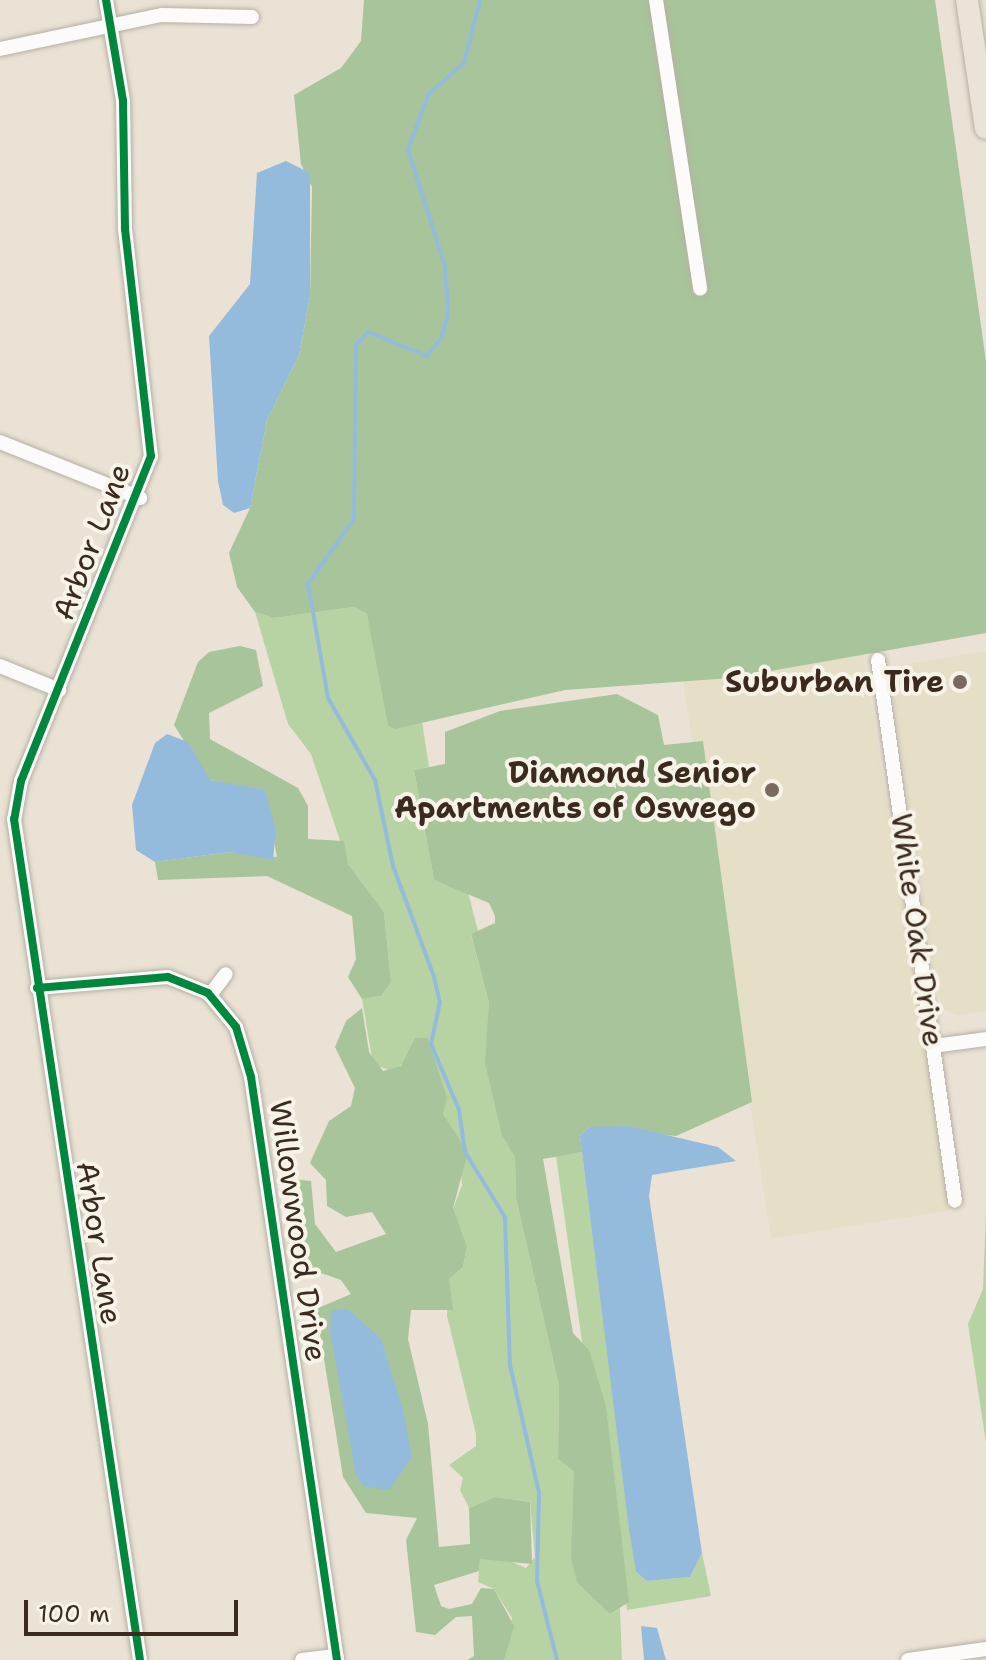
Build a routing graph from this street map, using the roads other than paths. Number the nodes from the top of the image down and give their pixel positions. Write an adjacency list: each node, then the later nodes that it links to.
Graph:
1 (106, 0): 5 (street, Arbor Lane)
2 (656, 0): 8 (street)
3 (967, 0): 7 (main road)
4 (252, 17): 5 (street)
5 (111, 26): 6 (street); 10 (street, Arbor Lane)
6 (0, 49)
7 (986, 128)
8 (700, 289)
9 (0, 442): 10 (street)
10 (140, 498): 13 (street, Arbor Lane)
11 (878, 660): 18 (street, White Oak Drive)
12 (0, 666): 13 (street)
13 (59, 690): 15 (street, Arbor Lane)
14 (226, 974): 16 (street)
15 (37, 988): 16 (street, Willowwood Drive); 22 (street, Arbor Lane)
16 (210, 995): 21 (street, Willowwood Drive)
17 (986, 1039): 18 (street)
18 (934, 1046): 19 (street, White Oak Drive)
19 (955, 1201)
20 (986, 1649): 24 (street)
21 (337, 1658): 23 (street)
22 (140, 1660)
23 (302, 1660)
24 (908, 1660)

